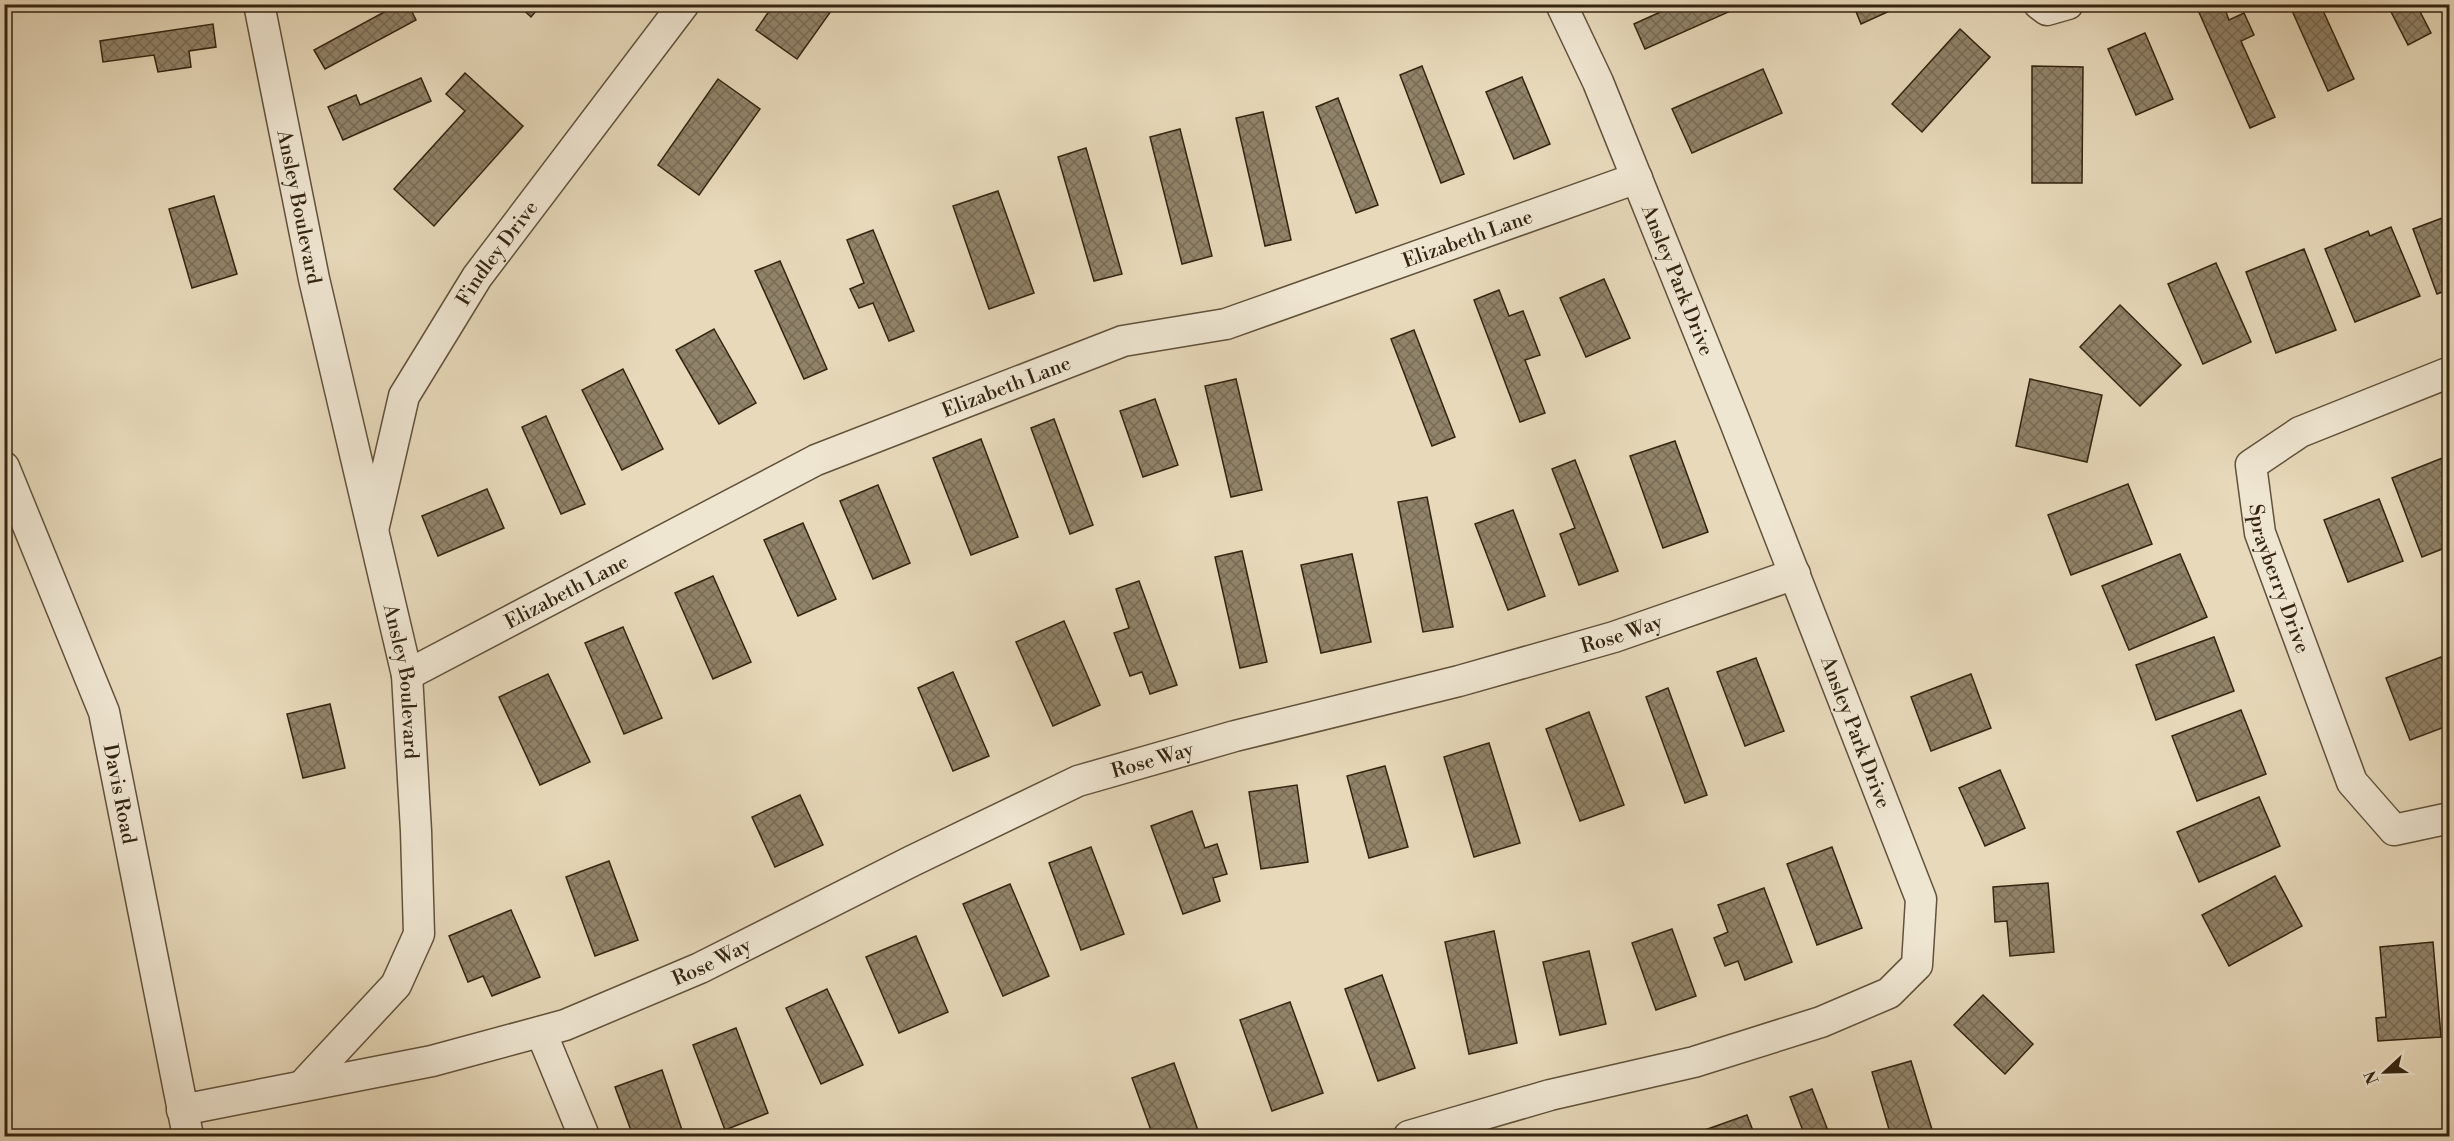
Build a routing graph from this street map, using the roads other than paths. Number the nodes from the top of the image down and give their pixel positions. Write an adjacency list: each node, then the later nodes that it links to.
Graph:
1 (259, 4): 9 (street, Ansley Boulevard)
2 (684, 4): 9 (street, Findley Drive)
3 (1561, 4): 6 (street, Ansley Park Drive)
4 (2039, 4): 5 (street)
5 (2068, 4)
6 (1637, 178): 10 (street, Ansley Park Drive); 11 (street, Elizabeth Lane)
7 (2450, 372): 12 (street, Sprayberry Drive)
8 (4, 467): 15 (street, Davis Road)
9 (373, 531): 11 (street, Ansley Boulevard)
10 (1795, 574): 13 (street, Rose Way); 17 (street, Ansley Park Drive)
11 (407, 675): 14 (street, Ansley Boulevard)
12 (2450, 818)
13 (541, 1032): 14 (street); 16 (street)
14 (302, 1086): 15 (street)
15 (185, 1123)
16 (584, 1137)
17 (1409, 1137)

